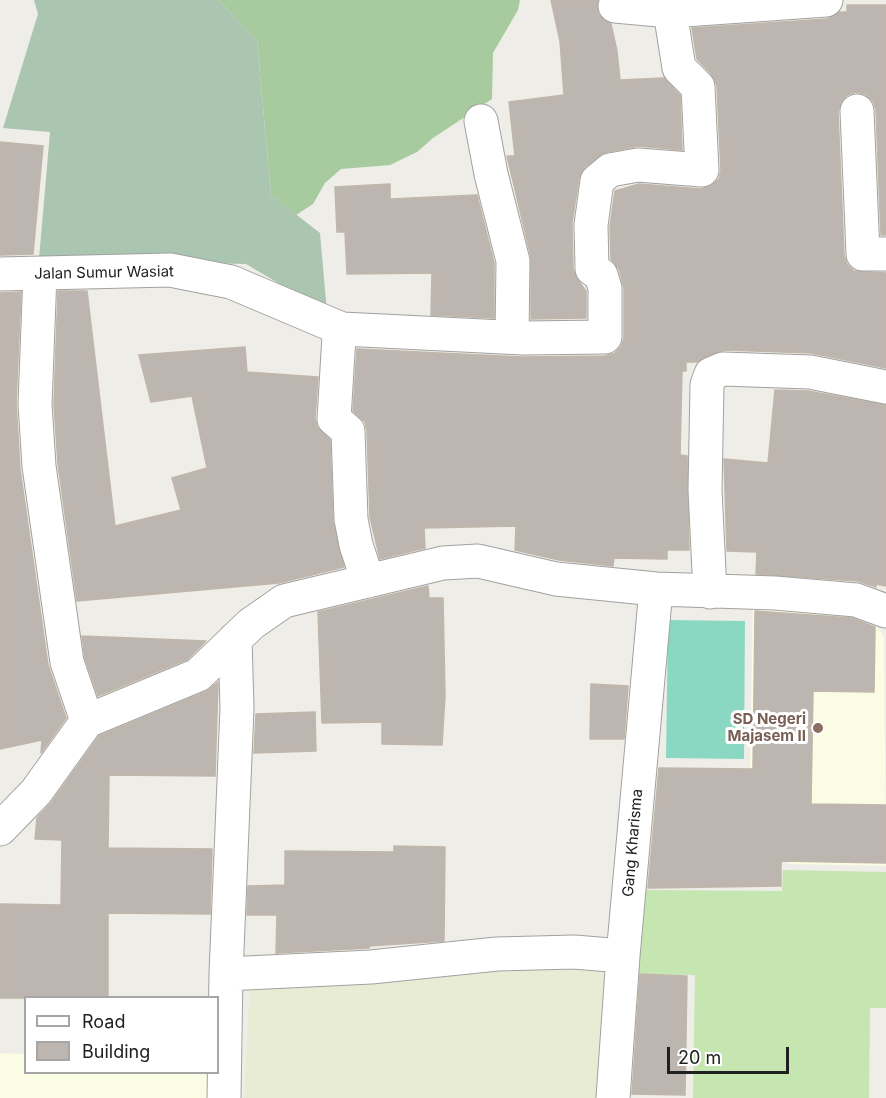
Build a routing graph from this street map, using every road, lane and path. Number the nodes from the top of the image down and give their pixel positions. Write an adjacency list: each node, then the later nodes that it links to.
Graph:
1 (826, 0): 2 (street)
2 (790, 2): 4 (street)
3 (615, 6): 4 (street)
4 (670, 11): 11 (street)
5 (857, 111): 7 (street)
6 (481, 121): 11 (street)
7 (886, 254)
8 (0, 274): 9 (street, Jalan Sumur Wasiat)
9 (40, 274): 10 (street, Jalan Sumur Wasiat); 20 (street)
10 (342, 330): 11 (street); 13 (street)
11 (512, 337)
12 (886, 387): 15 (street)
13 (368, 581): 14 (street); 17 (street)
14 (656, 589): 15 (street); 22 (street, Gang Kharisma)
15 (711, 592): 16 (street)
16 (886, 611)
17 (235, 639): 18 (street); 19 (street)
18 (198, 675): 19 (street); 20 (street)
19 (237, 708): 23 (street)
20 (87, 721): 21 (street)
21 (0, 829)
22 (623, 956): 23 (street); 25 (street, Gang Kharisma)
23 (226, 974): 24 (street)
24 (224, 1098)
25 (613, 1098)

